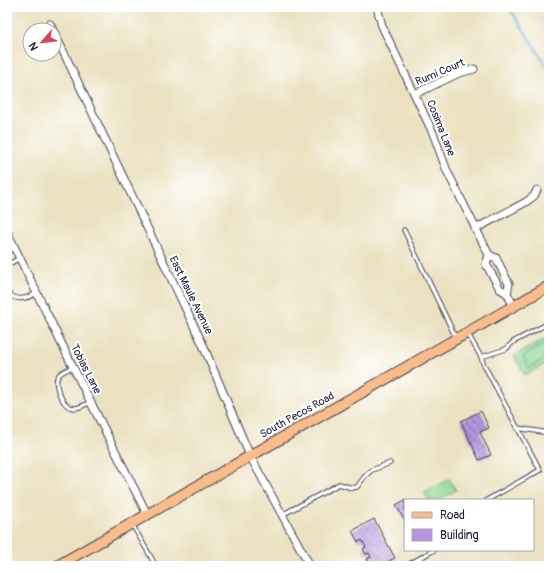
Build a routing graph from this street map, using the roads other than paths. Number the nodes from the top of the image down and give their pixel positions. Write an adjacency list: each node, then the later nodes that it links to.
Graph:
1 (376, 7): 4 (street, Cosima Lane)
2 (62, 50): 27 (street, East Maule Avenue)
3 (474, 69): 4 (street, Rumi Court)
4 (415, 94): 6 (street, Cosima Lane)
5 (537, 190): 6 (street)
6 (475, 229): 9 (street, Cosima Lane)
7 (404, 230): 21 (lane)
8 (7, 232): 10 (street, Tobias Lane)
9 (489, 256): 12 (street, Cosima Lane); 13 (street, Cosima Lane)
10 (20, 258): 11 (lane); 16 (street, Tobias Lane)
11 (7, 265)
12 (501, 269): 13 (lane); 17 (street, Cosima Lane)
13 (492, 274): 17 (street, Cosima Lane)
14 (549, 286): 18 (main road, South Pecos Road)
15 (7, 292): 16 (lane)
16 (37, 293): 23 (street, Tobias Lane)
17 (507, 293): 18 (street, Cosima Lane)
18 (514, 307): 20 (main road, South Pecos Road)
19 (549, 323): 22 (lane)
20 (467, 333): 21 (main road, South Pecos Road); 22 (lane)
21 (457, 339): 27 (main road, South Pecos Road)
22 (481, 357): 25 (lane)
23 (73, 367): 24 (street, Tobias Lane); 24 (lane)
24 (90, 402): 30 (street, Tobias Lane)
25 (517, 428): 26 (lane); 29 (lane)
26 (549, 433)
27 (250, 456): 30 (main road, South Pecos Road); 31 (street, East Maule Avenue)
28 (390, 463): 31 (lane)
29 (489, 499)
30 (147, 514): 32 (main road, South Pecos Road)
31 (282, 515): 36 (street, East Maule Avenue)
32 (131, 524): 34 (main road, South Pecos Road); 35 (lane)
33 (432, 551): 37 (lane)
34 (57, 566)
35 (156, 566)
36 (310, 566)
37 (406, 566)

